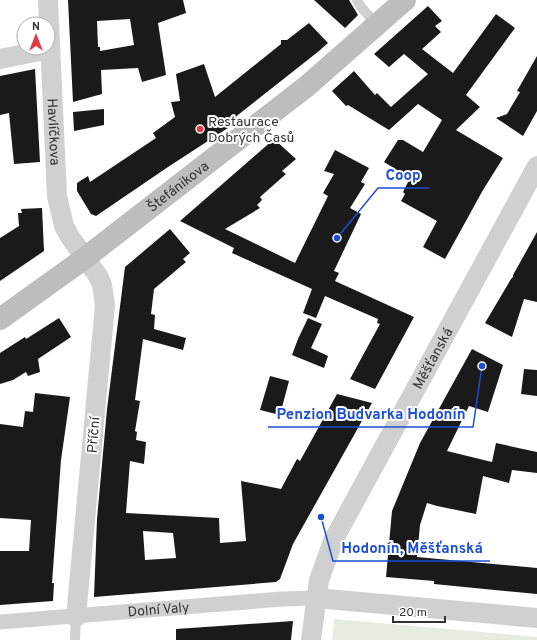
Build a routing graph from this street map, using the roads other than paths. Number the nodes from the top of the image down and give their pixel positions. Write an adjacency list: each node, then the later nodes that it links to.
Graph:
1 (48, 0): 4 (street, Havlíčkova)
2 (357, 0): 5 (lane)
3 (406, 0): 5 (main road, Štefánikova)
4 (49, 16)
5 (377, 25): 10 (main road, Štefánikova)
6 (16, 56): 8 (street)
7 (50, 56): 10 (street, Havlíčkova)
8 (0, 59)
9 (536, 170): 12 (street, Měšťanská)
10 (85, 258): 11 (main road, Štefánikova); 13 (street, Příční)
11 (0, 319)
12 (316, 598): 13 (street, Dolní Valy); 14 (street); 17 (street, Měšťanská)
13 (76, 617): 15 (street, Dolní Valy); 16 (lane)
14 (537, 618)
15 (0, 622)
16 (75, 640)
17 (311, 640)

